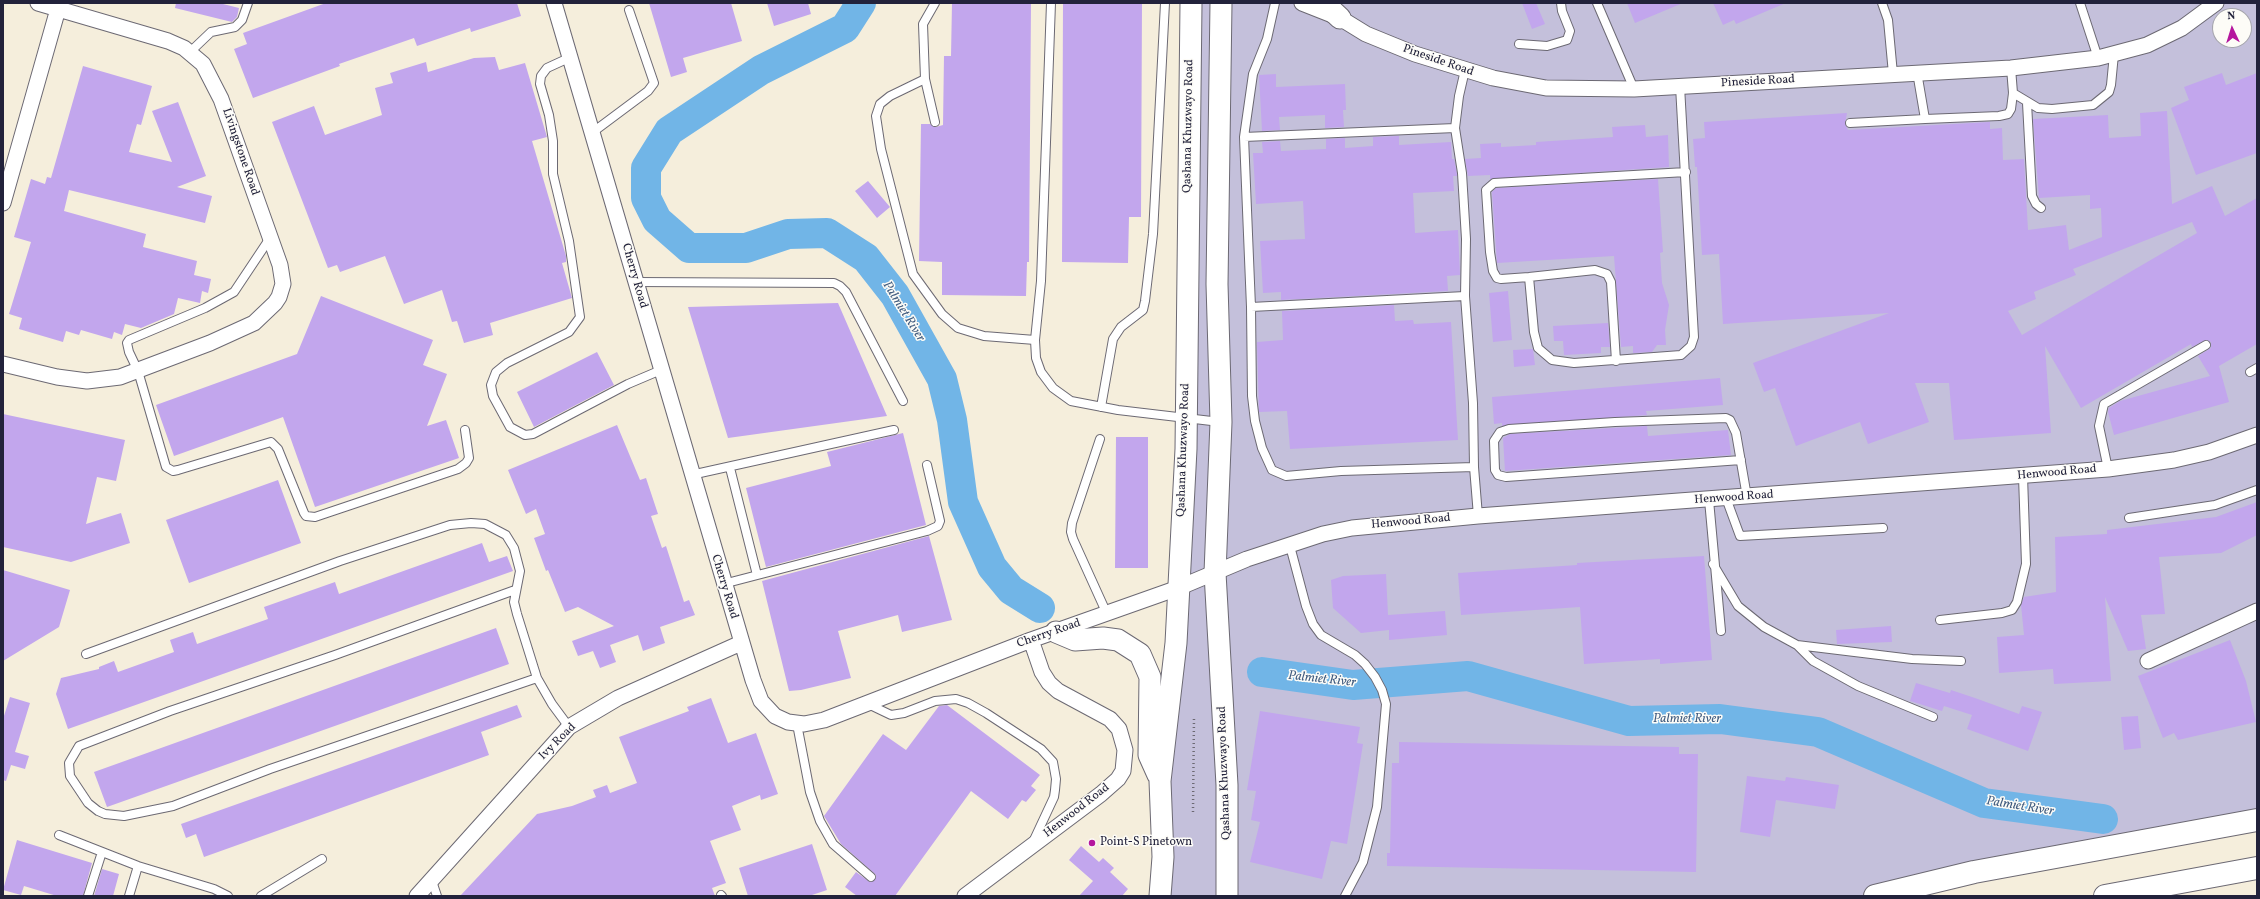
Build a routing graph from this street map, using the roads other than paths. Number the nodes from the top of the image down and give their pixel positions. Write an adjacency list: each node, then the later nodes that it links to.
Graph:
1 (38, 3): 17 (street, Livingstone Road)
2 (248, 3): 21 (lane)
3 (554, 3): 23 (street, Cherry Road)
4 (935, 3): 29 (lane)
5 (1051, 3): 48 (lane)
6 (1165, 3): 55 (lane)
7 (1191, 3): 56 (main road, Qashana Khuzwayo Road)
8 (1221, 3): 57 (main road, Qashana Khuzwayo Road)
9 (1275, 3): 39 (lane)
10 (1302, 3): 19 (street, Pineside Road)
11 (1324, 3): 19 (main road)
12 (1561, 3): 20 (lane)
13 (1597, 3): 31 (lane)
14 (1882, 3): 28 (lane)
15 (2080, 3): 24 (lane)
16 (2216, 3): 22 (street, Pineside Road)
17 (59, 6): 21 (street, Livingstone Road); 41 (street)
18 (629, 10): 38 (lane)
19 (1340, 18): 26 (street, Pineside Road)
20 (1519, 44)
21 (190, 52): 43 (street, Livingstone Road)
22 (2114, 54): 24 (street, Pineside Road); 33 (lane)
23 (571, 57): 38 (street, Cherry Road); 52 (lane)
24 (2098, 58): 25 (street, Pineside Road)
25 (2011, 68): 27 (street, Pineside Road); 32 (lane)
26 (1465, 70): 31 (street, Pineside Road); 37 (lane)
27 (1917, 72): 28 (street, Pineside Road); 34 (lane)
28 (1893, 74): 30 (street, Pineside Road)
29 (925, 79): 35 (lane); 48 (lane)
30 (1680, 86): 31 (street, Pineside Road); 40 (lane)
31 (1634, 89)
32 (2013, 93): 33 (lane); 34 (lane)
33 (2027, 103): 42 (lane)
34 (1925, 119): 36 (lane)
35 (935, 122)
36 (1850, 123)
37 (1455, 128): 39 (lane); 46 (lane)
38 (593, 132): 45 (street, Cherry Road)
39 (1244, 137): 47 (lane)
40 (1686, 172): 44 (lane); 50 (lane)
41 (3, 202)
42 (2041, 208)
43 (270, 238): 53 (lane); 53 (street, Livingstone Road)
44 (1529, 277): 50 (lane); 50 (lane)
45 (635, 282): 52 (street, Cherry Road); 54 (lane)
46 (1465, 296): 47 (lane); 64 (lane)
47 (1252, 307): 64 (lane)
48 (1035, 340): 55 (lane)
49 (2206, 346): 66 (lane)
50 (1616, 361)
51 (3, 364): 53 (street, Livingstone Road)
52 (661, 370): 67 (street, Cherry Road)
53 (138, 372): 58 (lane)
54 (903, 401)
55 (1100, 407): 56 (lane)
56 (1186, 418): 57 (lane); 81 (main road, Qashana Khuzwayo Road)
57 (1221, 422): 78 (main road, Qashana Khuzwayo Road)
58 (465, 430)
59 (894, 430): 65 (lane)
60 (2257, 435): 66 (street, Henwood Road)
61 (1100, 439): 84 (lane)
62 (1741, 460): 62 (lane); 70 (lane)
63 (927, 465): 79 (lane)
64 (1474, 467): 73 (lane)
65 (730, 468): 67 (lane); 79 (lane)
66 (2108, 469): 68 (street, Henwood Road)
67 (691, 475): 80 (street, Cherry Road)
68 (2023, 476): 70 (street, Henwood Road); 85 (lane)
69 (2257, 490): 74 (lane)
70 (1747, 497): 71 (street, Henwood Road)
71 (1726, 498): 72 (street, Henwood Road); 75 (lane)
72 (1709, 500): 73 (street, Henwood Road); 77 (lane)
73 (1478, 516): 76 (street, Henwood Road)
74 (2129, 518)
75 (1883, 528)
76 (1290, 546): 78 (street, Henwood Road); 118 (lane)
77 (1714, 564): 86 (lane); 90 (lane)
78 (1214, 573): 81 (street, Cherry Road); 117 (main road, Qashana Khuzwayo Road)
79 (757, 574): 80 (lane)
80 (724, 584): 89 (street, Cherry Road)
81 (1178, 588): 84 (street, Cherry Road); 99 (main road, Qashana Khuzwayo Road)
82 (515, 590): 91 (lane); 94 (lane); 94 (lane)
83 (2257, 611): 93 (street)
84 (1107, 614): 87 (street, Cherry Road)
85 (1940, 620)
86 (1721, 631)
87 (1056, 632): 88 (street, Cherry Road); 99 (main road)
88 (1031, 640): 95 (street, Cherry Road); 102 (street, Henwood Road)
89 (741, 643): 97 (street, Cherry Road); 98 (street, Ivy Road)
90 (1797, 646): 92 (lane); 96 (lane)
91 (86, 654)
92 (1962, 661)
93 (2148, 661)
94 (537, 678): 98 (lane)
95 (867, 703): 97 (street, Cherry Road); 102 (lane)
96 (1933, 716)
97 (797, 724): 107 (lane)
98 (570, 727): 108 (street, Ivy Road)
99 (1160, 781): 116 (main road, Qashana Khuzwayo Road)
100 (2257, 820): 119 (highway)
101 (59, 835): 103 (lane)
102 (1031, 847): 115 (street, Henwood Road)
103 (102, 852): 105 (lane); 109 (lane)
104 (322, 860): 112 (lane)
105 (138, 866): 110 (lane); 111 (lane)
106 (2257, 868): 120 (highway)
107 (871, 876)
108 (432, 881): 113 (street, Ivy Road); 114 (lane)
109 (88, 896)
110 (129, 896)
111 (228, 896)
112 (261, 896)
113 (417, 896)
114 (437, 896)
115 (965, 896)
116 (1160, 896)
117 (1227, 896)
118 (1346, 896)
119 (1875, 896)
120 (2105, 896)

